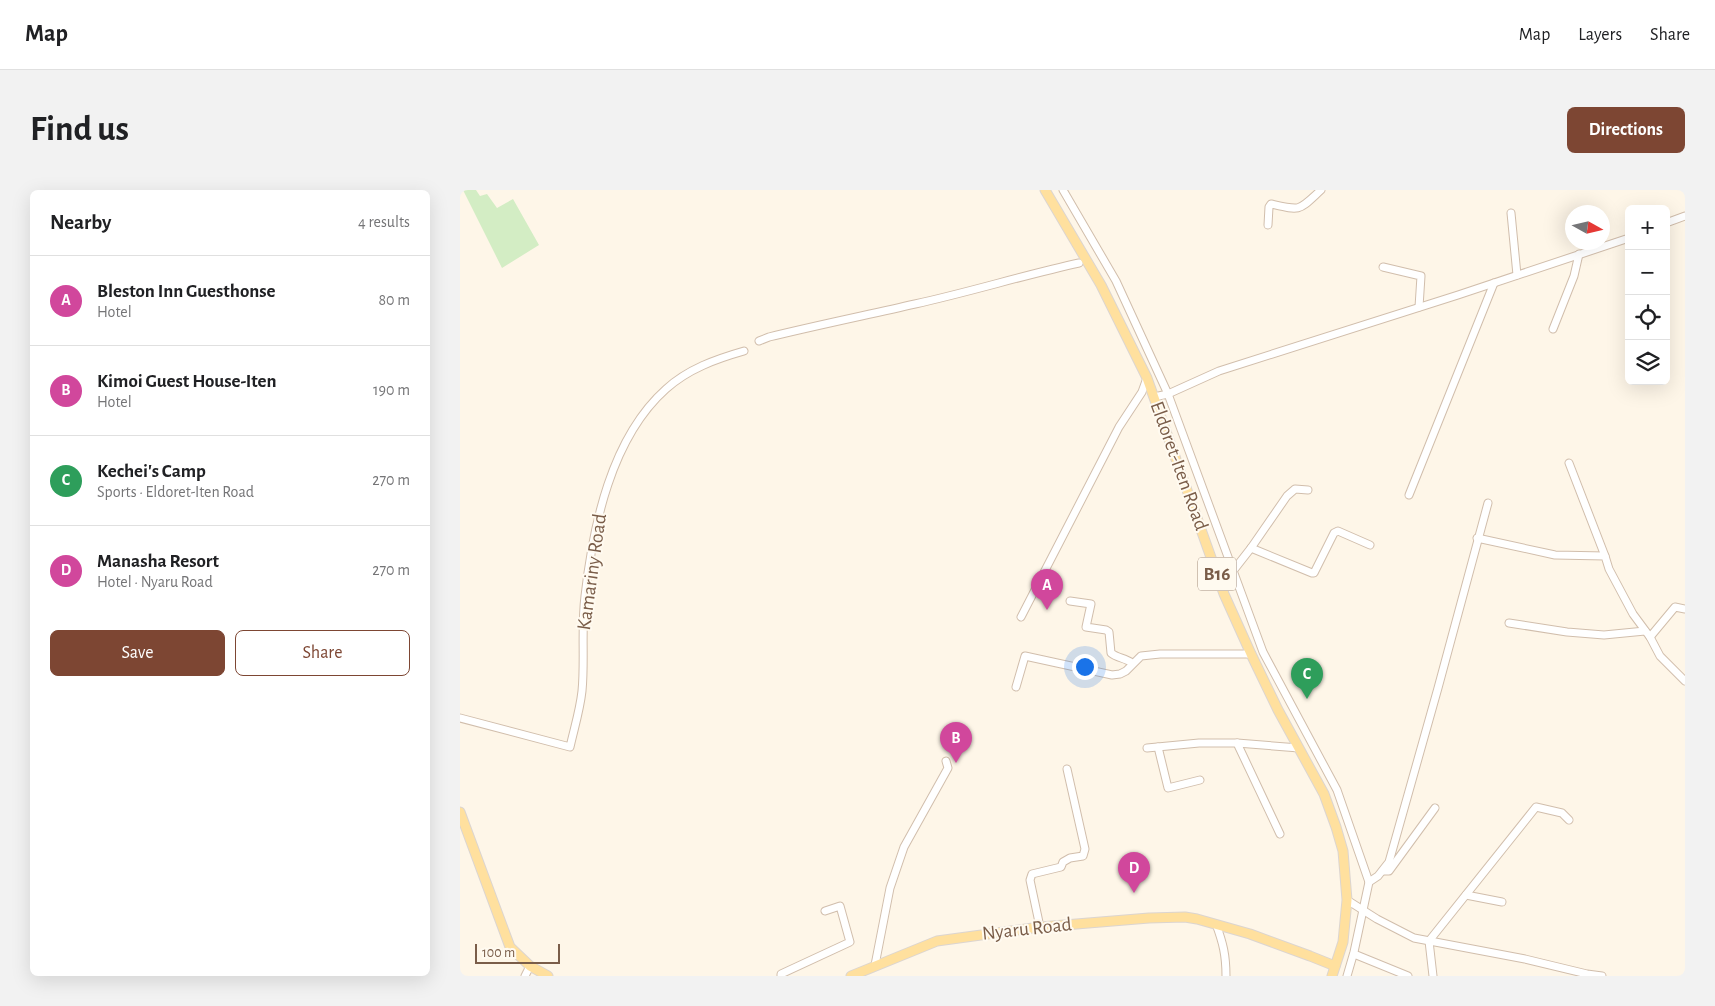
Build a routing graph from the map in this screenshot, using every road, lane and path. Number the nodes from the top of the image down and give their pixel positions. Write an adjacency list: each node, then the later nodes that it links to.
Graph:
1 (1045, 190): 18 (main road, Eldoret-Iten Road / B16)
2 (1063, 190): 19 (street)
3 (1321, 190): 7 (street)
4 (1511, 213): 12 (street)
5 (1685, 216): 6 (street)
6 (1670, 222)
7 (1268, 225)
8 (1625, 239): 9 (street)
9 (1579, 254): 12 (street); 15 (street)
10 (1079, 263): 16 (street)
11 (1383, 266): 14 (street)
12 (1517, 275): 13 (street)
13 (1494, 283): 14 (street); 23 (street)
14 (1419, 307): 19 (street)
15 (1553, 330)
16 (759, 342)
17 (744, 351): 40 (street, Kamariny Road)
18 (1147, 378): 20 (main road, Eldoret-Iten Road / B16); 33 (street)
19 (1168, 394): 20 (street); 29 (street)
20 (1154, 398): 30 (main road, Eldoret-Iten Road / B16)
21 (1569, 463): 28 (street)
22 (1308, 490): 27 (street)
23 (1409, 495)
24 (1488, 503): 25 (street)
25 (1478, 538): 28 (street); 52 (street)
26 (1370, 546): 27 (street)
27 (1251, 548): 29 (street)
28 (1605, 556): 35 (street)
29 (1233, 570): 30 (street); 53 (street)
30 (1219, 578): 36 (main road, Eldoret-Iten Road / B16)
31 (1070, 601): 37 (street)
32 (1685, 609): 35 (street)
33 (1021, 617)
34 (1510, 623): 35 (street)
35 (1648, 634): 38 (street)
36 (1250, 654): 37 (street); 44 (main road, Eldoret-Iten Road / B16)
37 (1132, 663): 39 (street)
38 (1685, 681)
39 (1016, 687)
40 (460, 718)
41 (1237, 743): 42 (street); 44 (street); 51 (street)
42 (1158, 747): 43 (street); 47 (street)
43 (1147, 748)
44 (1299, 748): 55 (main road, Eldoret-Iten Road / B16)
45 (946, 761): 63 (street)
46 (1067, 769): 60 (street)
47 (1200, 780)
48 (1435, 808): 52 (street)
49 (460, 812): 65 (main road)
50 (1569, 820): 54 (street)
51 (1280, 834)
52 (1383, 871): 53 (street)
53 (1369, 882): 57 (street)
54 (1466, 895): 56 (street); 61 (street)
55 (1347, 900): 57 (street); 64 (main road, Eldoret-Iten Road / B16)
56 (1502, 902)
57 (1363, 909): 61 (street); 62 (street)
58 (825, 911): 67 (street)
59 (1213, 923): 60 (main road, Nyaru Road); 64 (main road, Nyaru Road); 69 (street)
60 (1040, 927): 63 (main road, Nyaru Road)
61 (1429, 941): 73 (street); 74 (street)
62 (1354, 954): 71 (street); 72 (street)
63 (875, 965): 68 (main road, Nyaru Road)
64 (1335, 966): 70 (main road, Eldoret-Iten Road / B16)
65 (526, 973): 66 (main road)
66 (548, 976)
67 (781, 976)
68 (851, 976)
69 (1226, 976)
70 (1332, 976)
71 (1347, 976)
72 (1408, 976)
73 (1434, 976)
74 (1602, 976)

